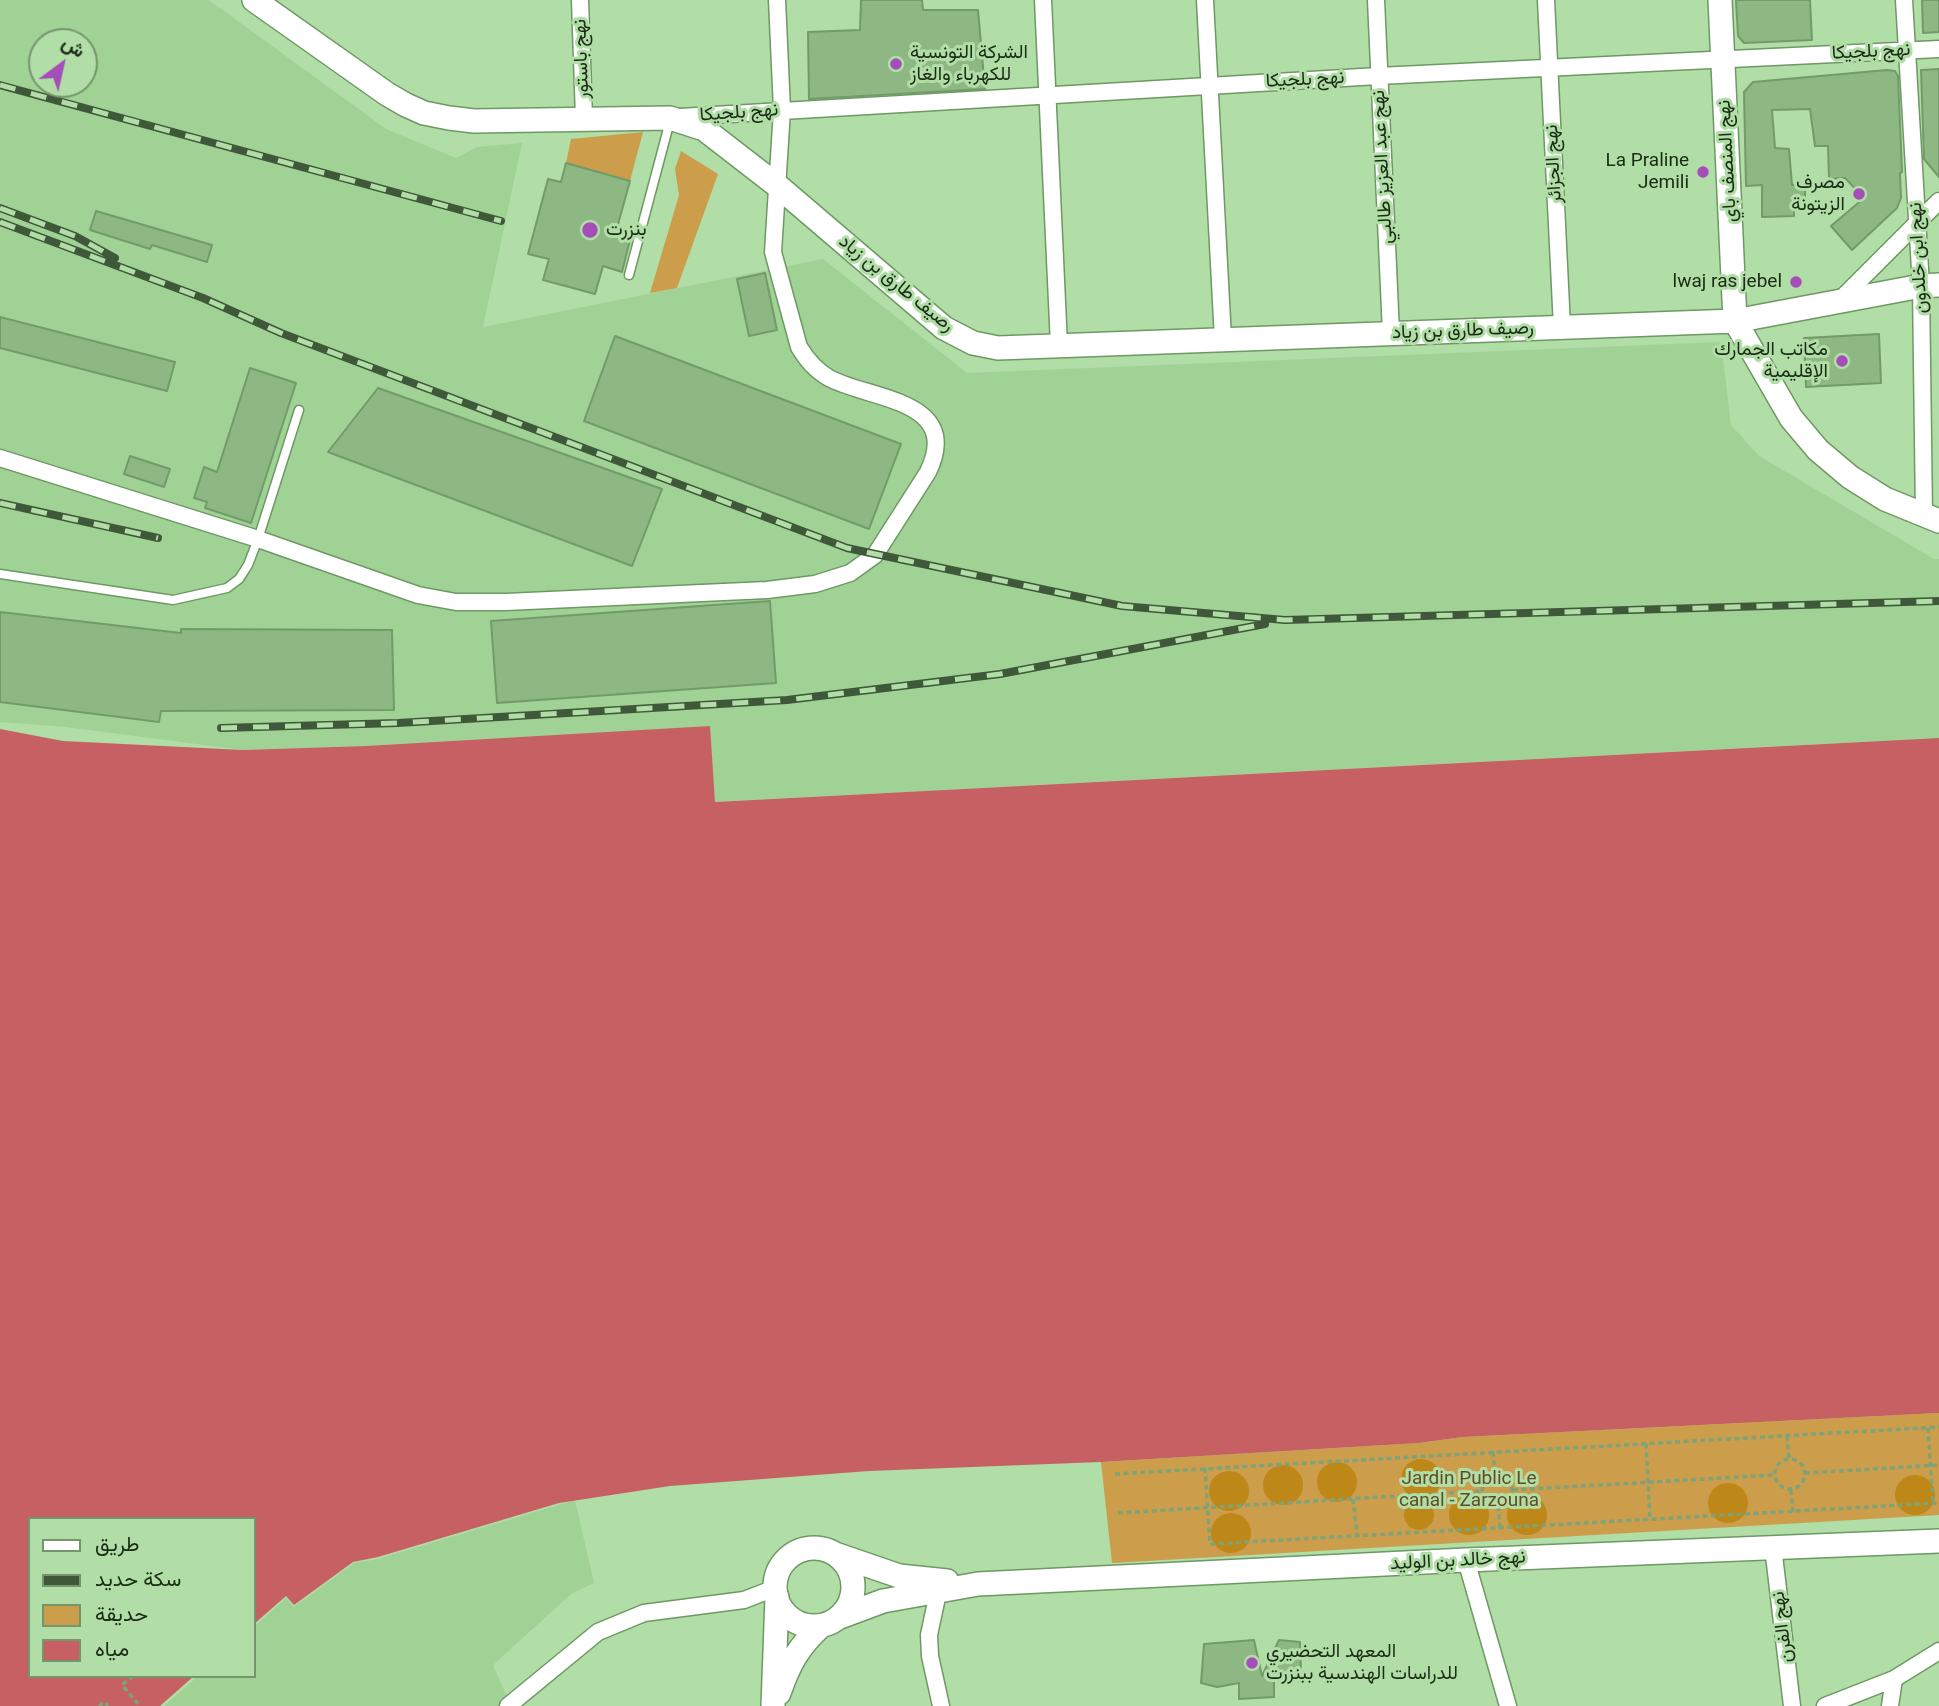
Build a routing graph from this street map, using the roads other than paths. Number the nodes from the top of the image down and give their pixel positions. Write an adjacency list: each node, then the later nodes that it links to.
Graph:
1 (254, 0): 18 (street, رصيف طارق بن زياد)
2 (580, 0): 18 (street, نهج باستور)
3 (777, 0): 17 (street)
4 (1043, 0): 16 (street)
5 (1205, 0): 15 (street)
6 (1376, 0): 14 (street, نهج عبد العزيز طالبي)
7 (1546, 0): 13 (street, نهج الجزائر)
8 (1720, 0): 12 (street, نهج المنصف باي)
9 (1904, 0): 11 (street, نهج ابن خلدون)
10 (1939, 49): 11 (street, نهج بلجيكا)
11 (1906, 50): 12 (street, نهج بلجيكا); 22 (street, نهج ابن خلدون)
12 (1723, 60): 13 (street, نهج بلجيكا); 26 (street, نهج المنصف باي)
13 (1549, 68): 14 (street, نهج بلجيكا); 27 (street, نهج الجزائر)
14 (1378, 76): 15 (street, نهج بلجيكا); 28 (street, نهج عبد العزيز طالبي)
15 (1210, 86): 16 (street, نهج بلجيكا); 29 (street)
16 (1048, 95): 17 (street, نهج بلجيكا); 30 (street)
17 (782, 110): 19 (street, نهج بلجيكا); 20 (street)
18 (584, 118): 19 (street, رصيف طارق بن زياد)
19 (670, 118): 20 (street, رصيف طارق بن زياد); 23 (lane)
20 (779, 187): 30 (street, رصيف طارق بن زياد); 34 (street)
21 (1939, 201): 22 (street)
22 (1918, 223): 24 (street, نهج ابن خلدون); 25 (street)
23 (629, 275)
24 (1930, 286): 25 (street, رصيف طارق بن زياد); 33 (street, نهج ابن خلدون)
25 (1838, 302): 26 (street, رصيف طارق بن زياد)
26 (1735, 321): 27 (street, رصيف طارق بن زياد); 33 (street)
27 (1562, 327): 28 (street, رصيف طارق بن زياد)
28 (1391, 333): 29 (street, رصيف طارق بن زياد)
29 (1223, 340): 30 (street, رصيف طارق بن زياد)
30 (1059, 345)
31 (299, 410): 34 (lane)
32 (0, 458): 34 (street)
33 (1931, 518)
34 (258, 539): 35 (lane)
35 (0, 574)
36 (1939, 1541): 37 (street, نهج خالد بن الوليد)
37 (1773, 1547): 39 (street, نهج خالد بن الوليد); 49 (street, نهج الفرن)
38 (834, 1553): 40 (street, نهج خالد بن الوليد); 41 (street); 42 (street)
39 (1466, 1560): 40 (street, نهج خالد بن الوليد); 48 (street)
40 (940, 1586): 42 (street, نهج خالد بن الوليد); 47 (street)
41 (776, 1592): 42 (street); 45 (street); 46 (street)
42 (830, 1621): 46 (street)
43 (1939, 1651): 44 (street)
44 (1894, 1679): 50 (street); 51 (street)
45 (508, 1706)
46 (774, 1706)
47 (941, 1706)
48 (1508, 1706)
49 (1792, 1706)
50 (1825, 1706)
51 (1890, 1706)

